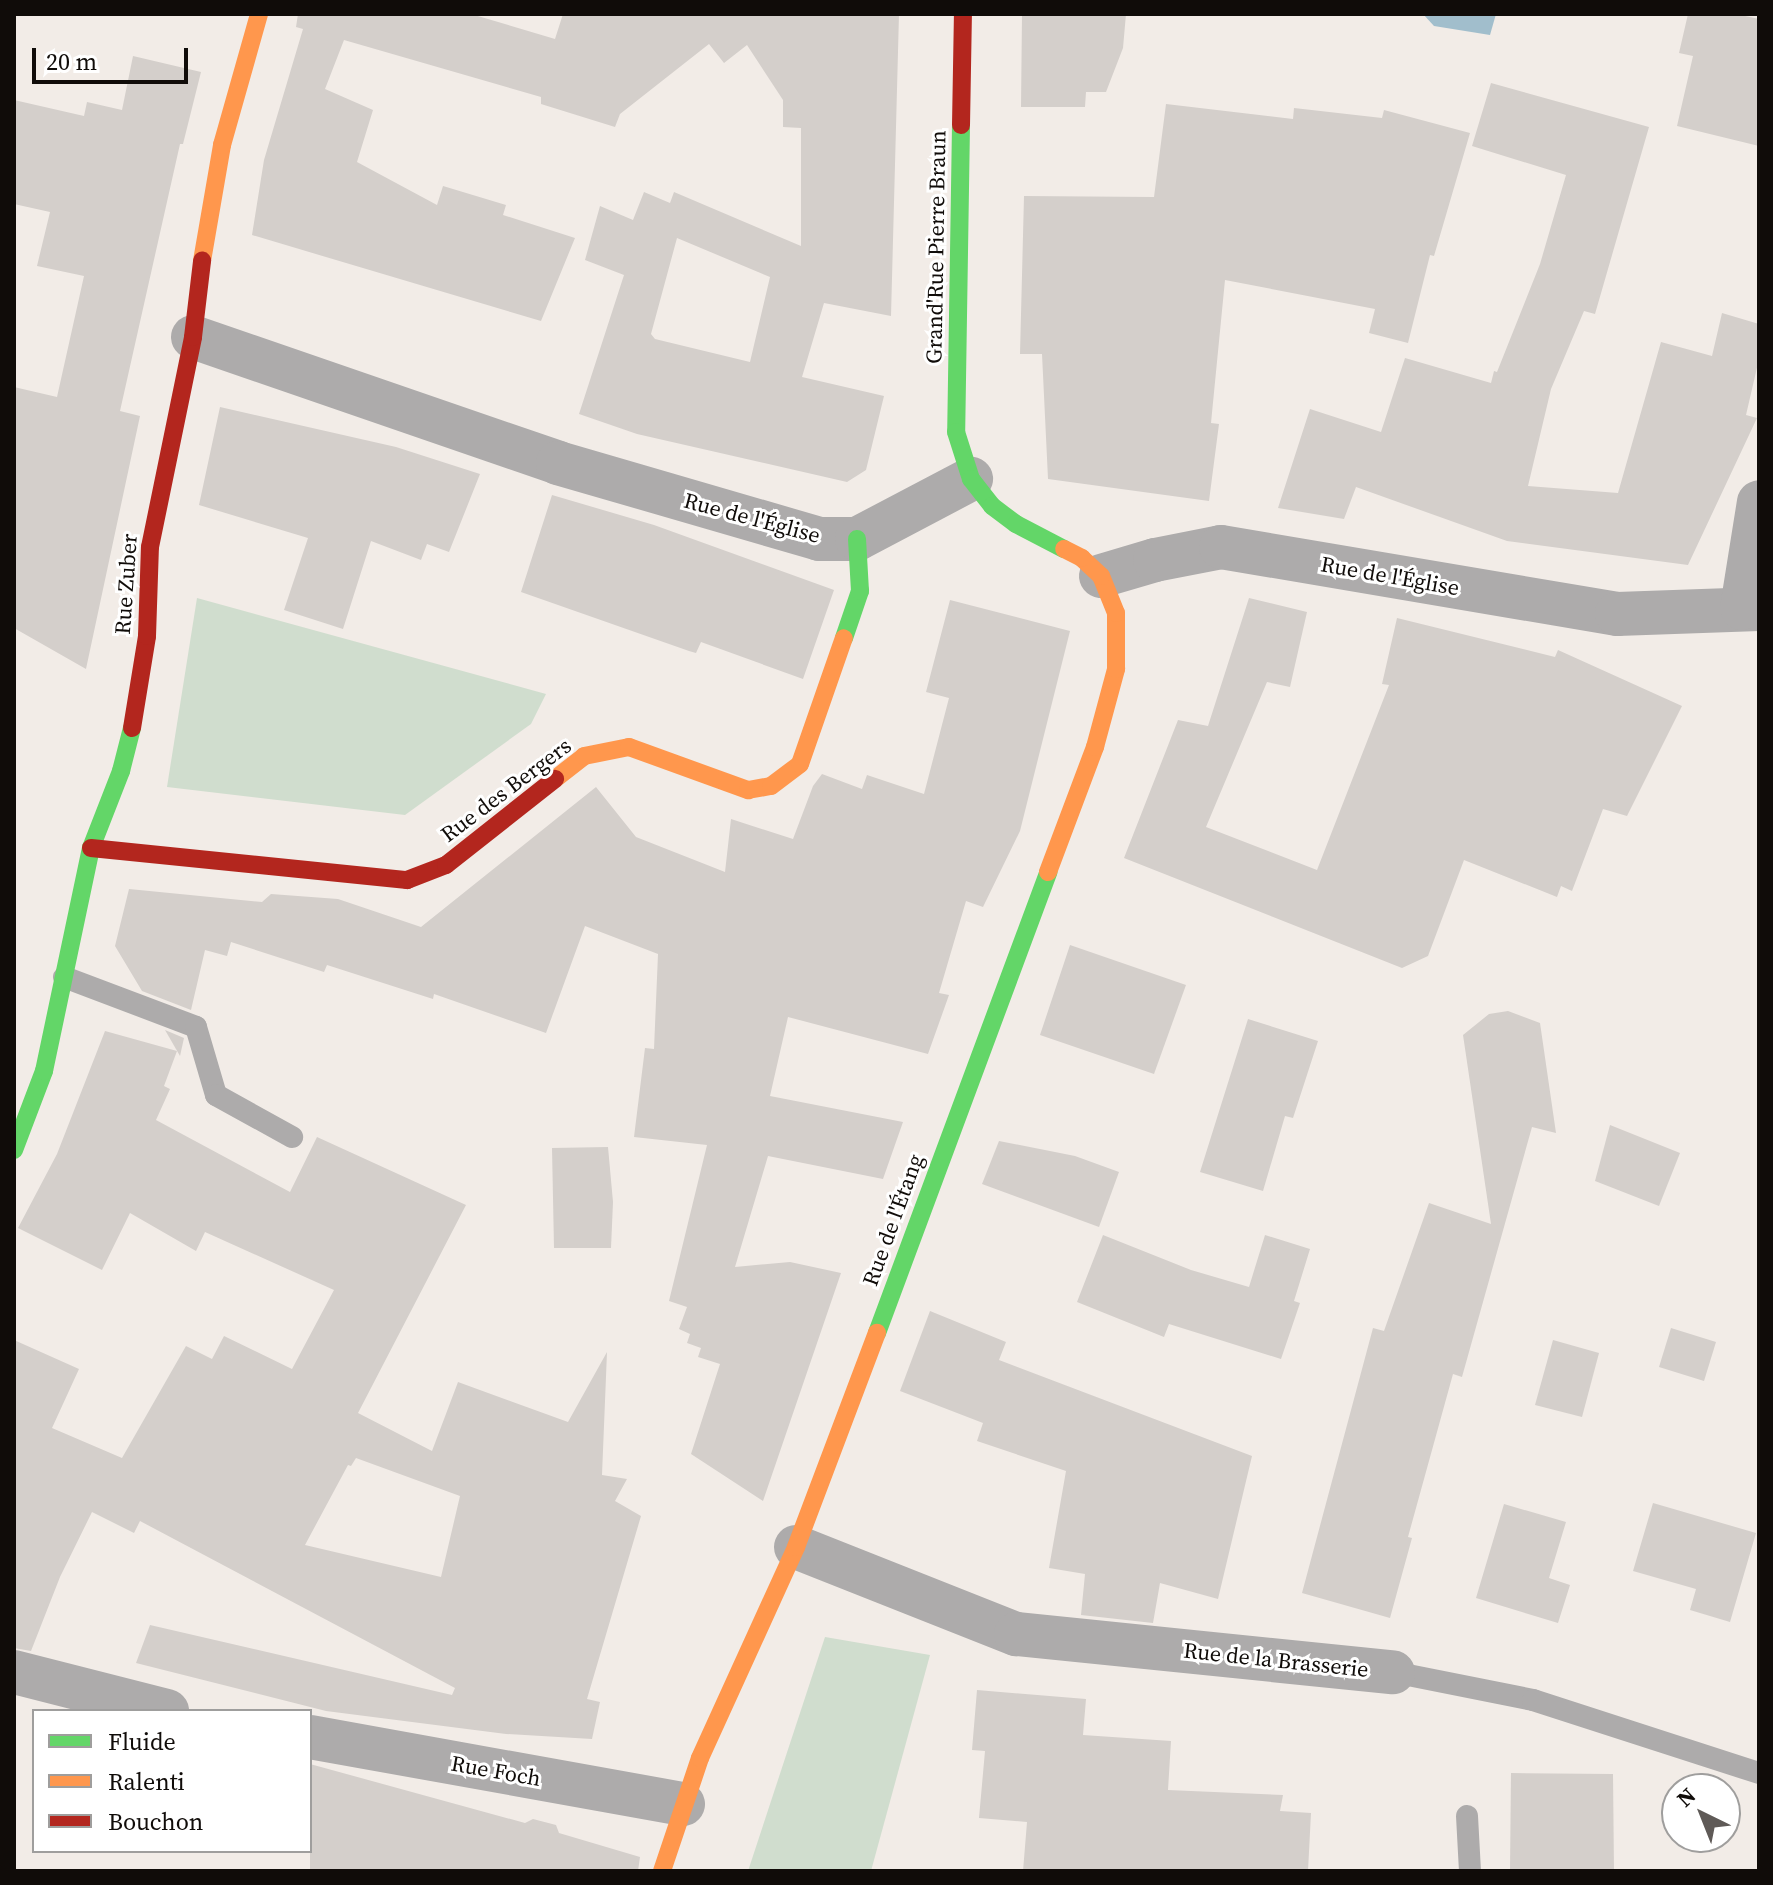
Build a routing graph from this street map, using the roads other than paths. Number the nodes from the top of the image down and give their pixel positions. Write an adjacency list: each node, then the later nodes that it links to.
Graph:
1 (259, 14): 3 (street, Rue Zuber)
2 (963, 14): 4 (street, Grand'Rue Pierre Braun)
3 (193, 337): 6 (street, Rue de l'Église); 9 (street, Rue Zuber)
4 (971, 479): 6 (street, Rue de l'Église); 7 (street)
5 (1759, 502): 8 (street)
6 (857, 539): 9 (street, Rue des Bergers)
7 (1101, 576): 8 (street, Rue de l'Église); 13 (street, Rue de l'Étang)
8 (1751, 608)
9 (91, 848): 10 (street, Rue Zuber)
10 (64, 977): 11 (lane); 12 (street, Rue Zuber)
11 (292, 1137)
12 (14, 1150)
13 (796, 1547): 15 (street, Rue de la Brasserie); 19 (street, Rue de l'Étang)
14 (14, 1672): 16 (street)
15 (1393, 1672): 18 (lane, Rue de la Brasserie)
16 (159, 1709)
17 (312, 1737): 19 (street, Rue Foch)
18 (1759, 1773)
19 (683, 1804): 21 (street, Rue de l'Étang)
20 (1467, 1816): 22 (lane)
21 (662, 1871)
22 (1470, 1871)

